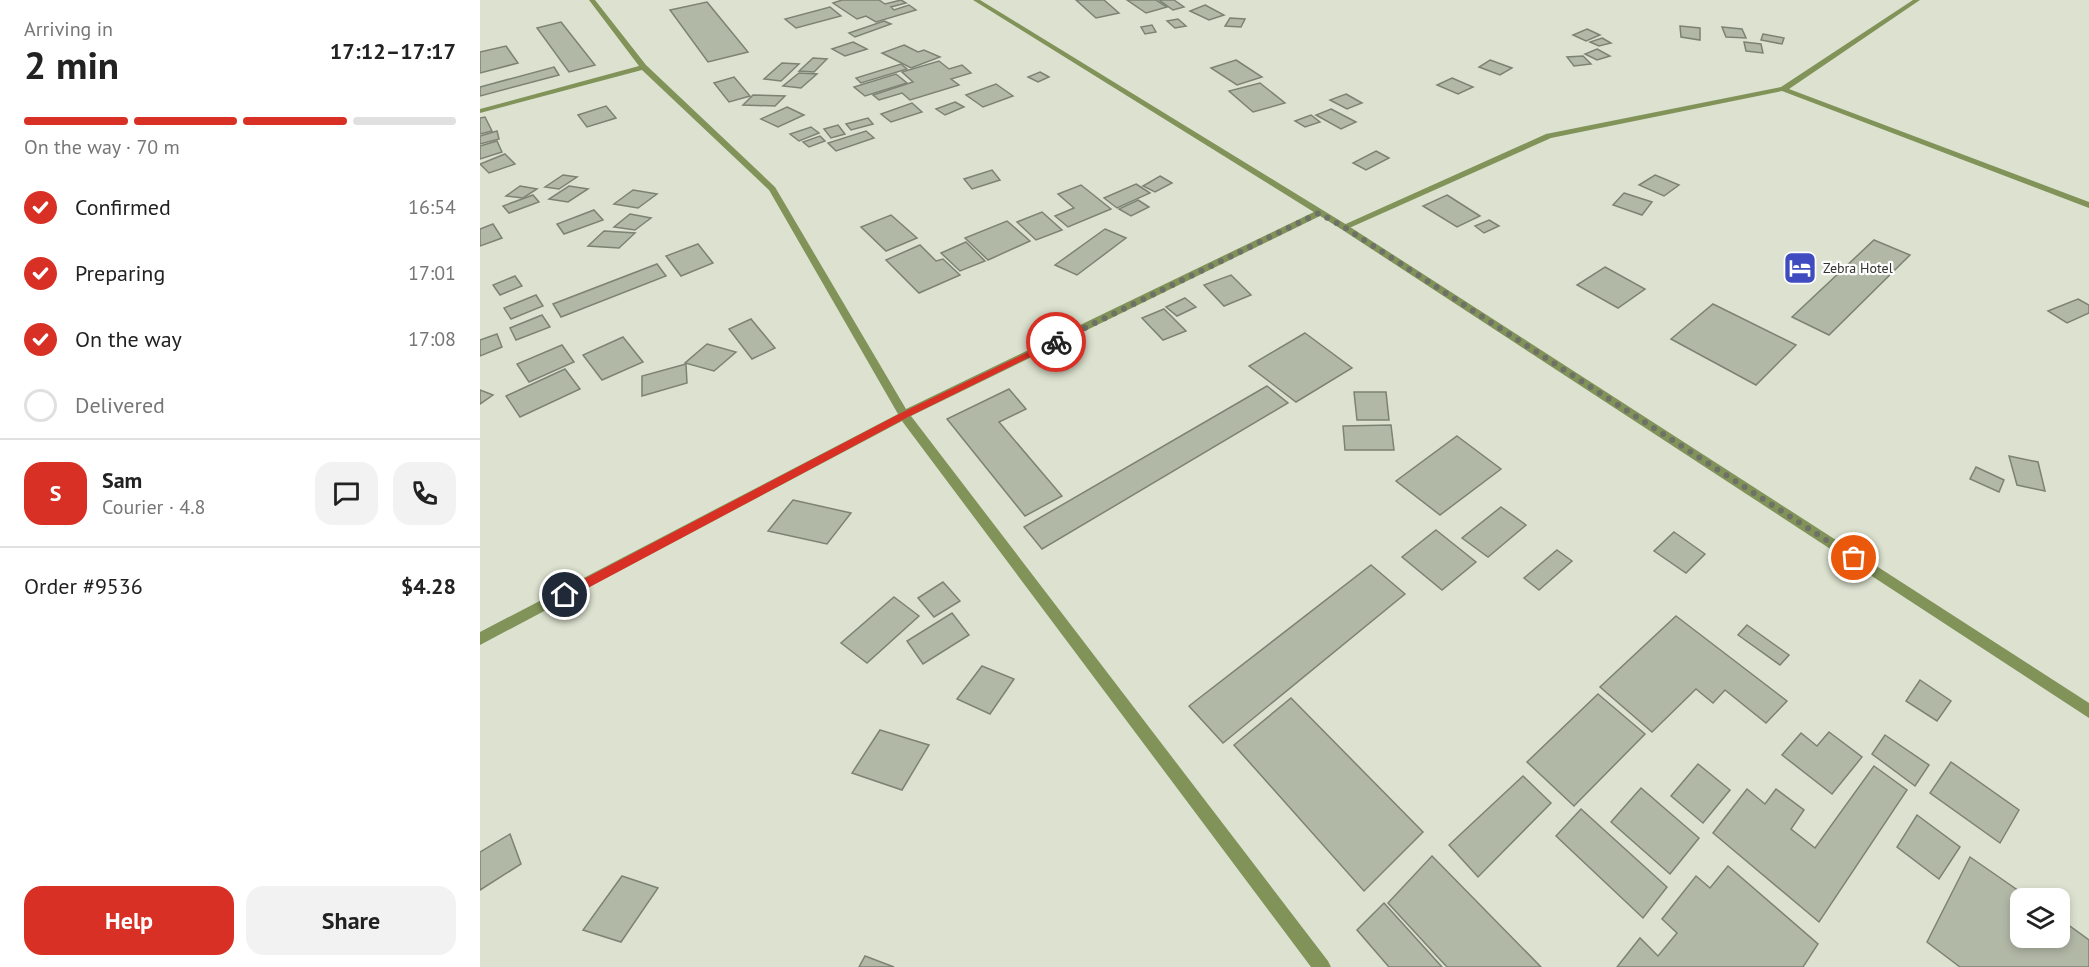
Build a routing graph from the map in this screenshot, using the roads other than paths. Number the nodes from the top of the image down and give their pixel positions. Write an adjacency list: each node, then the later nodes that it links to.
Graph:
1 (592, 0): 4 (street)
2 (976, 0): 8 (street)
3 (1917, 0): 5 (street)
4 (643, 67): 6 (street); 10 (street)
5 (1783, 89): 7 (street); 9 (street)
6 (480, 111)
7 (2089, 205)
8 (1319, 213): 9 (street); 10 (street)
9 (1344, 227): 12 (street)
10 (904, 415): 11 (street); 13 (street)
11 (480, 639)
12 (2089, 711)
13 (1322, 967)

